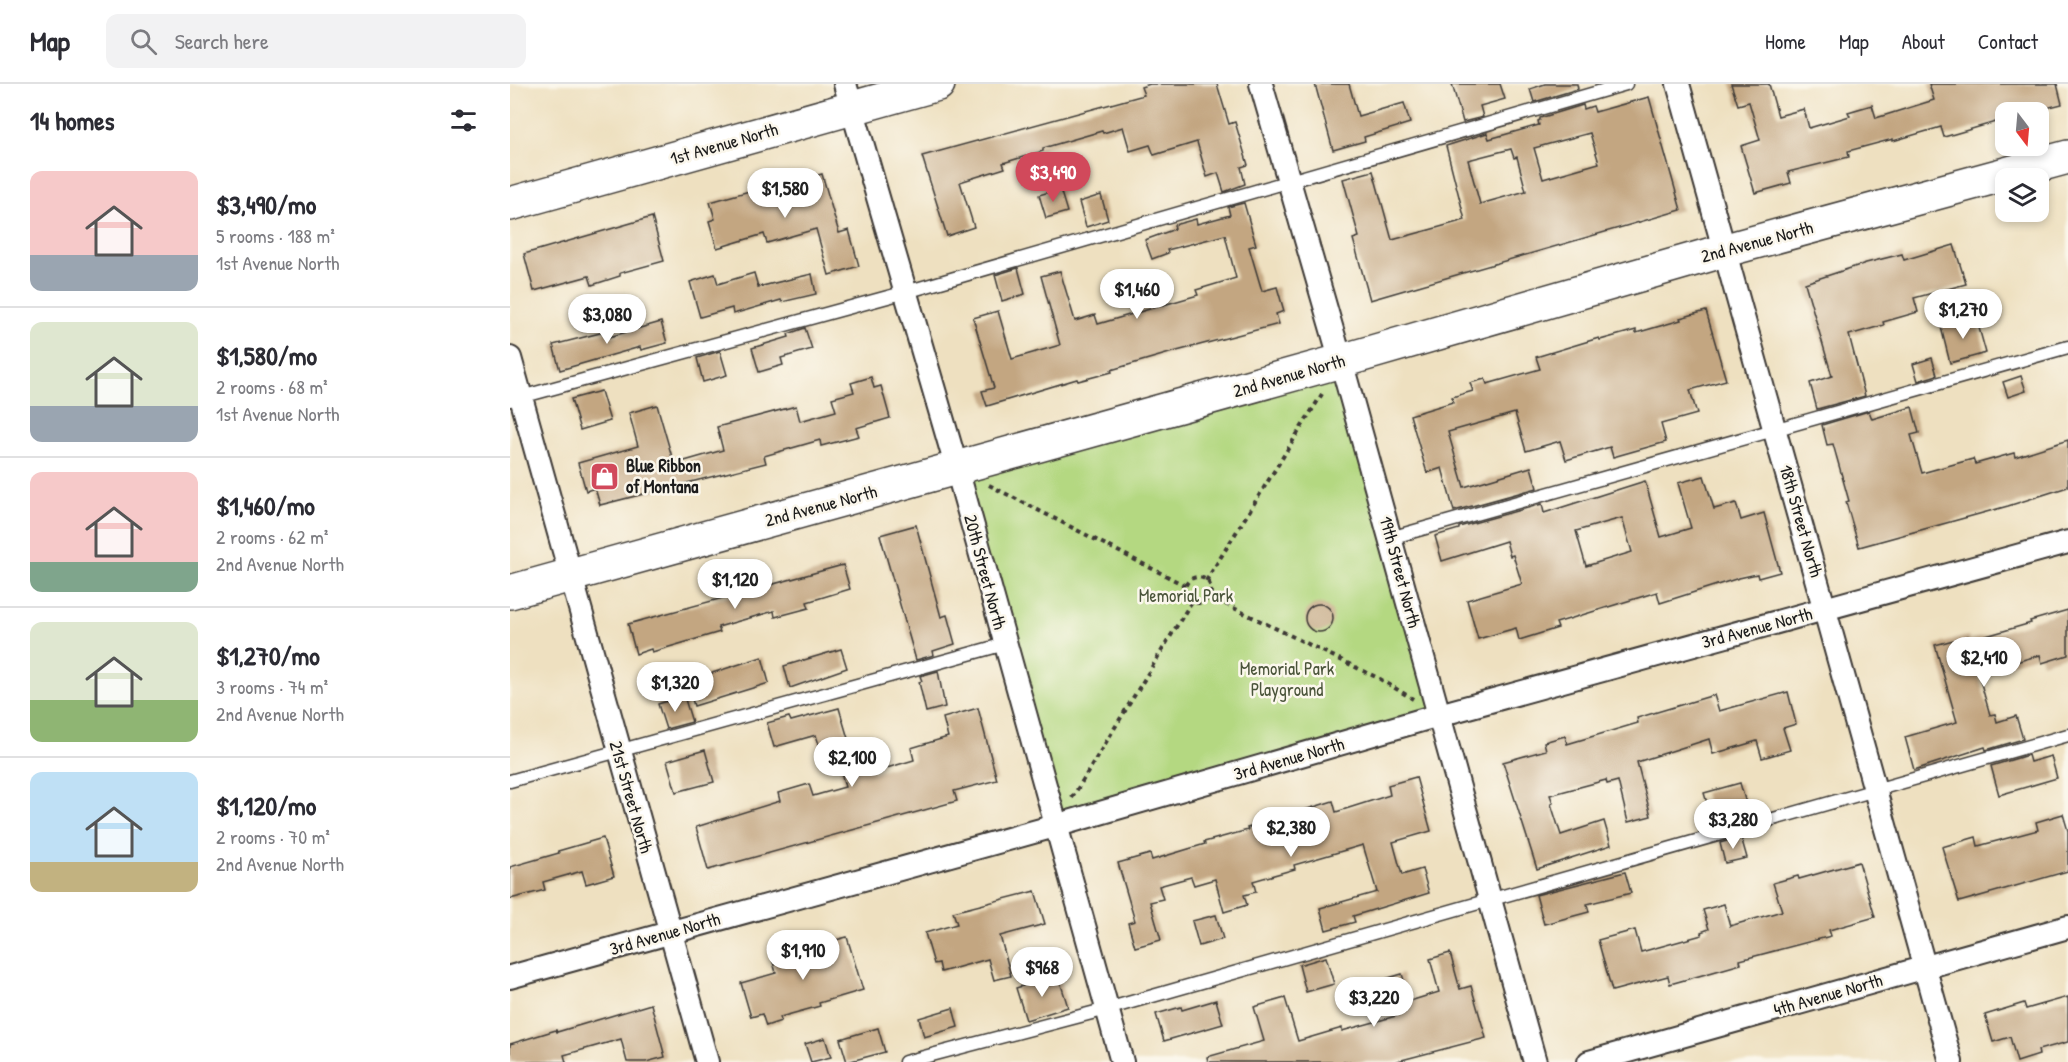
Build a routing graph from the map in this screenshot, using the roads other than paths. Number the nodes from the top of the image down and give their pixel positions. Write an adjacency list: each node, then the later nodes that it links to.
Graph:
1 (938, 84): 5 (main road, 1st Avenue North)
2 (1261, 84): 7 (street, 19th Street North)
3 (1626, 84): 7 (lane)
4 (1678, 84): 9 (street, 18th Street North)
5 (848, 96): 8 (main road, 1st Avenue North); 10 (street, 20th Street North)
6 (2068, 157): 9 (main road, 2nd Avenue North)
7 (1289, 181): 10 (lane); 13 (street, 19th Street North)
8 (510, 204)
9 (1726, 250): 13 (main road, 2nd Avenue North); 15 (street, 18th Street North)
10 (906, 292): 14 (lane); 16 (street, 20th Street North)
11 (2068, 347): 15 (lane)
12 (510, 358): 14 (street, 21st Street North)
13 (1341, 361): 16 (main road, 2nd Avenue North); 17 (street, 19th Street North)
14 (515, 399): 19 (street, 21st Street North)
15 (1776, 430): 17 (lane); 21 (street, 18th Street North)
16 (957, 469): 19 (main road, 2nd Avenue North); 22 (street, 20th Street North)
17 (1390, 538): 23 (street, 19th Street North)
18 (2068, 542): 21 (street, 3rd Avenue North)
19 (569, 575): 20 (main road, 2nd Avenue North); 25 (street, 21st Street North)
20 (510, 592)
21 (1826, 609): 23 (street, 3rd Avenue North); 27 (street, 18th Street North)
22 (1005, 644): 25 (lane); 28 (street, 20th Street North)
23 (1439, 716): 28 (street, 3rd Avenue North); 29 (street, 19th Street North)
24 (2068, 735): 27 (lane)
25 (619, 751): 26 (lane); 31 (street, 21st Street North)
26 (510, 781)
27 (1875, 789): 29 (lane); 32 (street, 18th Street North)
28 (1055, 826): 31 (street, 3rd Avenue North); 34 (street, 20th Street North)
29 (1491, 901): 34 (lane); 38 (street, 19th Street North)
30 (2068, 927): 32 (street, 4th Avenue North)
31 (670, 933): 33 (street, 3rd Avenue North); 35 (street, 21st Street North)
32 (1924, 968): 39 (street, 4th Avenue North); 40 (street, 18th Street North)
33 (510, 977)
34 (1107, 1009): 36 (lane); 37 (street, 20th Street North)
35 (707, 1062)
36 (905, 1062)
37 (1122, 1062)
38 (1535, 1062)
39 (1588, 1062)
40 (1952, 1062)

